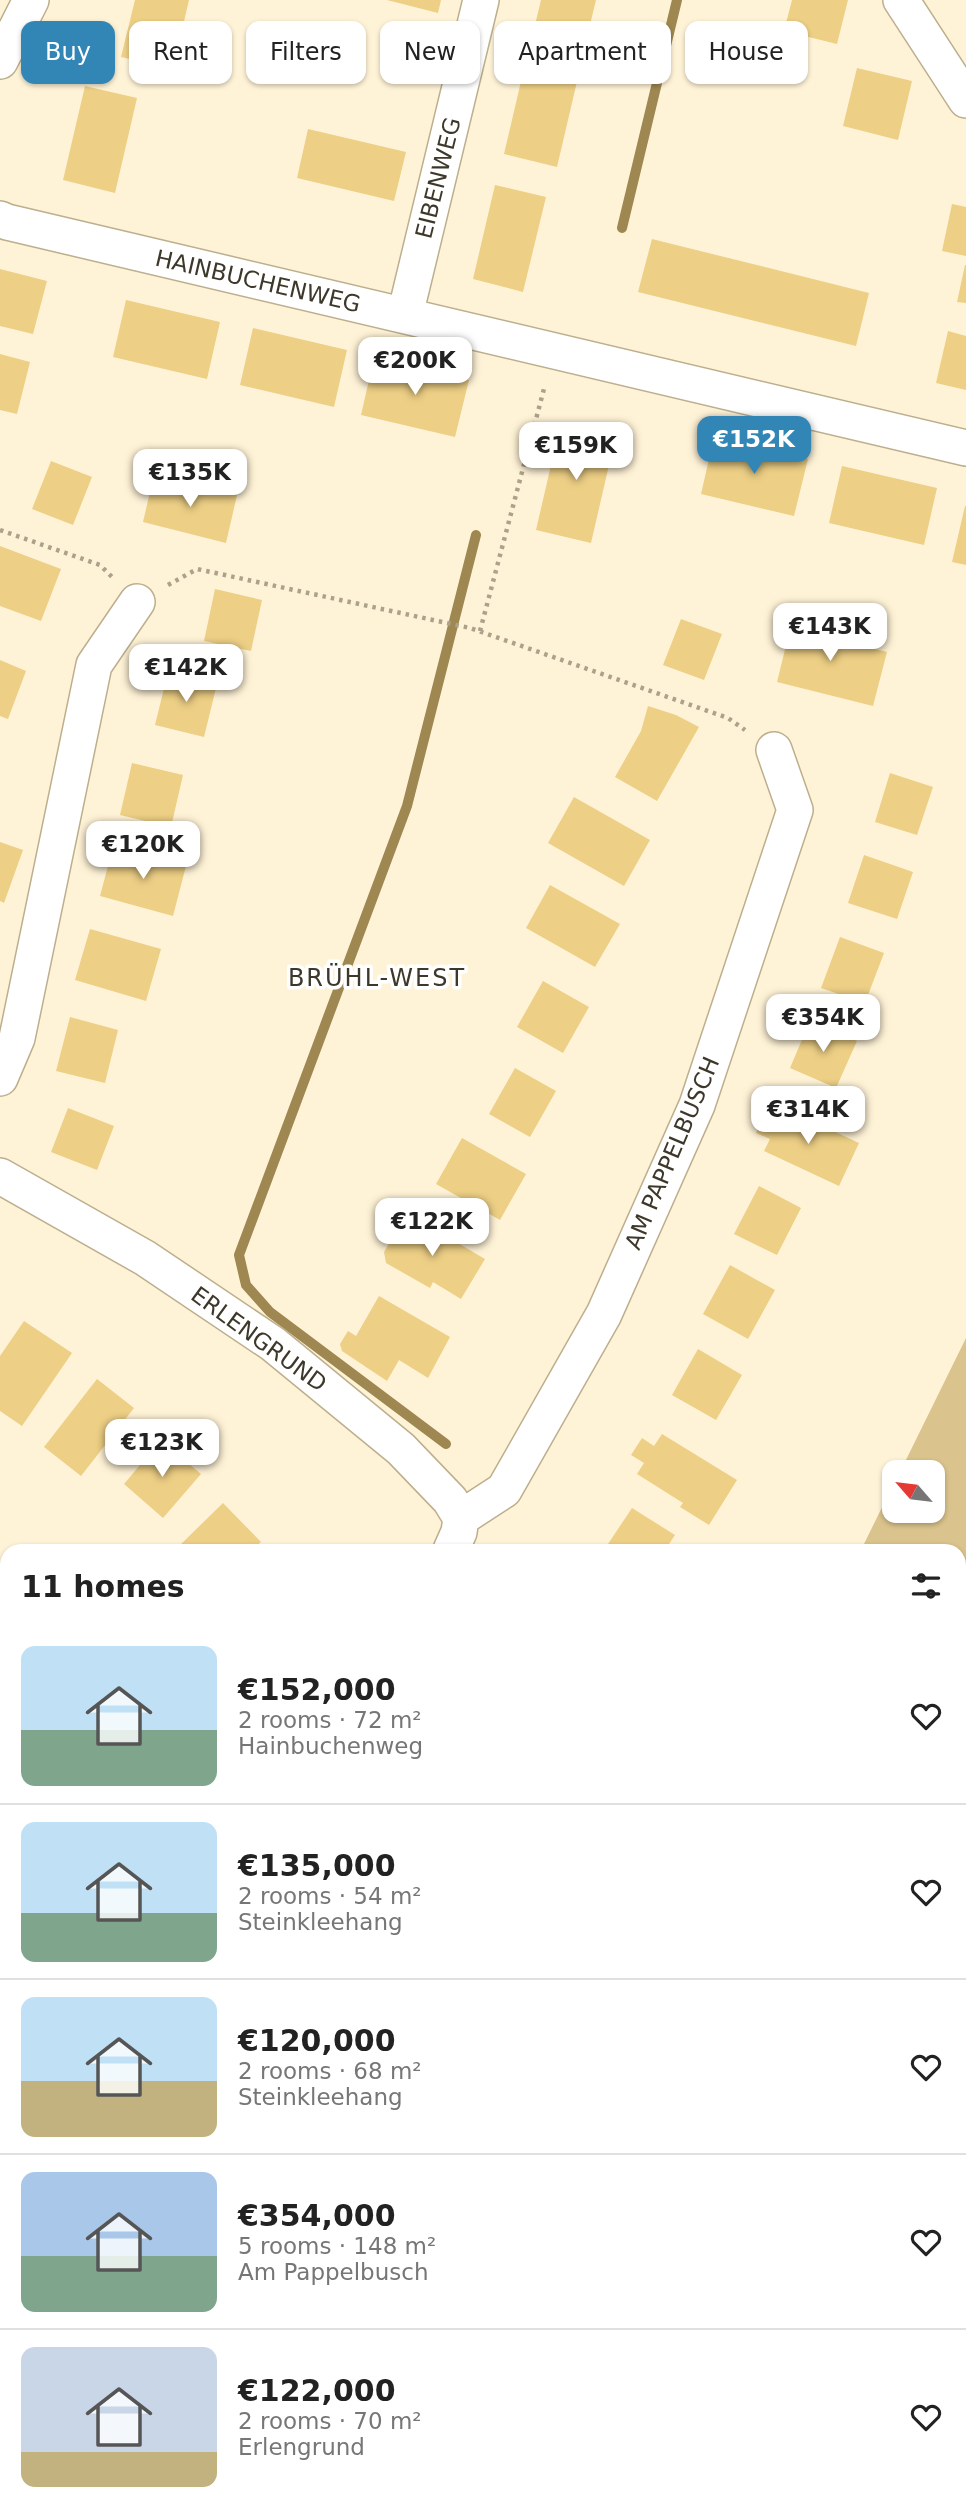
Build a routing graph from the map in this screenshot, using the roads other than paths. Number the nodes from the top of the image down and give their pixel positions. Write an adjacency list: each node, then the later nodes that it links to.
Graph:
1 (31, 0): 4 (street)
2 (481, 0): 7 (street, EIBENWEG)
3 (901, 0): 5 (street)
4 (0, 61)
5 (966, 100)
6 (0, 219): 7 (street, HAINBUCHENWEG)
7 (405, 315): 8 (street, HAINBUCHENWEG)
8 (966, 448)
9 (137, 602): 11 (street)
10 (775, 750): 13 (street, AM PAPPELBUSCH)
11 (0, 1078)
12 (0, 1176): 13 (street, ERLENGRUND)
13 (456, 1534)

